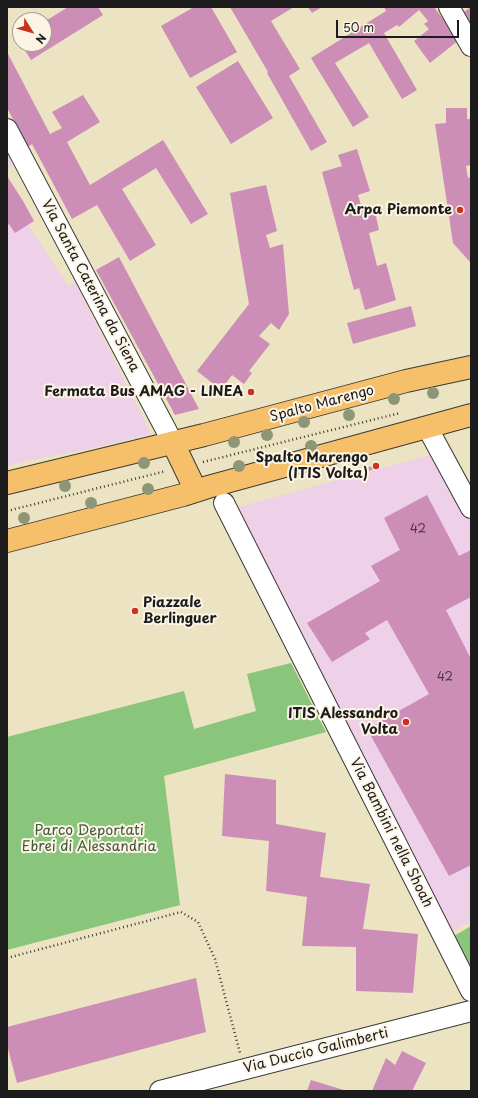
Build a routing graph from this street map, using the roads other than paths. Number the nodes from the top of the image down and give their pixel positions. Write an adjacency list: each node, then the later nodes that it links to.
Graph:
1 (455, 10): 2 (street)
2 (471, 46)
3 (7, 129): 7 (street, Via Santa Caterina da Siena)
4 (471, 367): 7 (main road, Spalto Marengo)
5 (471, 415): 6 (main road)
6 (427, 427): 9 (main road); 11 (street)
7 (173, 443): 8 (main road, Spalto Marengo); 9 (main road)
8 (7, 483)
9 (196, 491): 12 (main road)
10 (224, 503): 13 (street, Via Bambini nella Shoah)
11 (471, 508)
12 (7, 541)
13 (471, 991)
14 (471, 1011): 15 (street, Via Duccio Galimberti)
15 (160, 1091)

